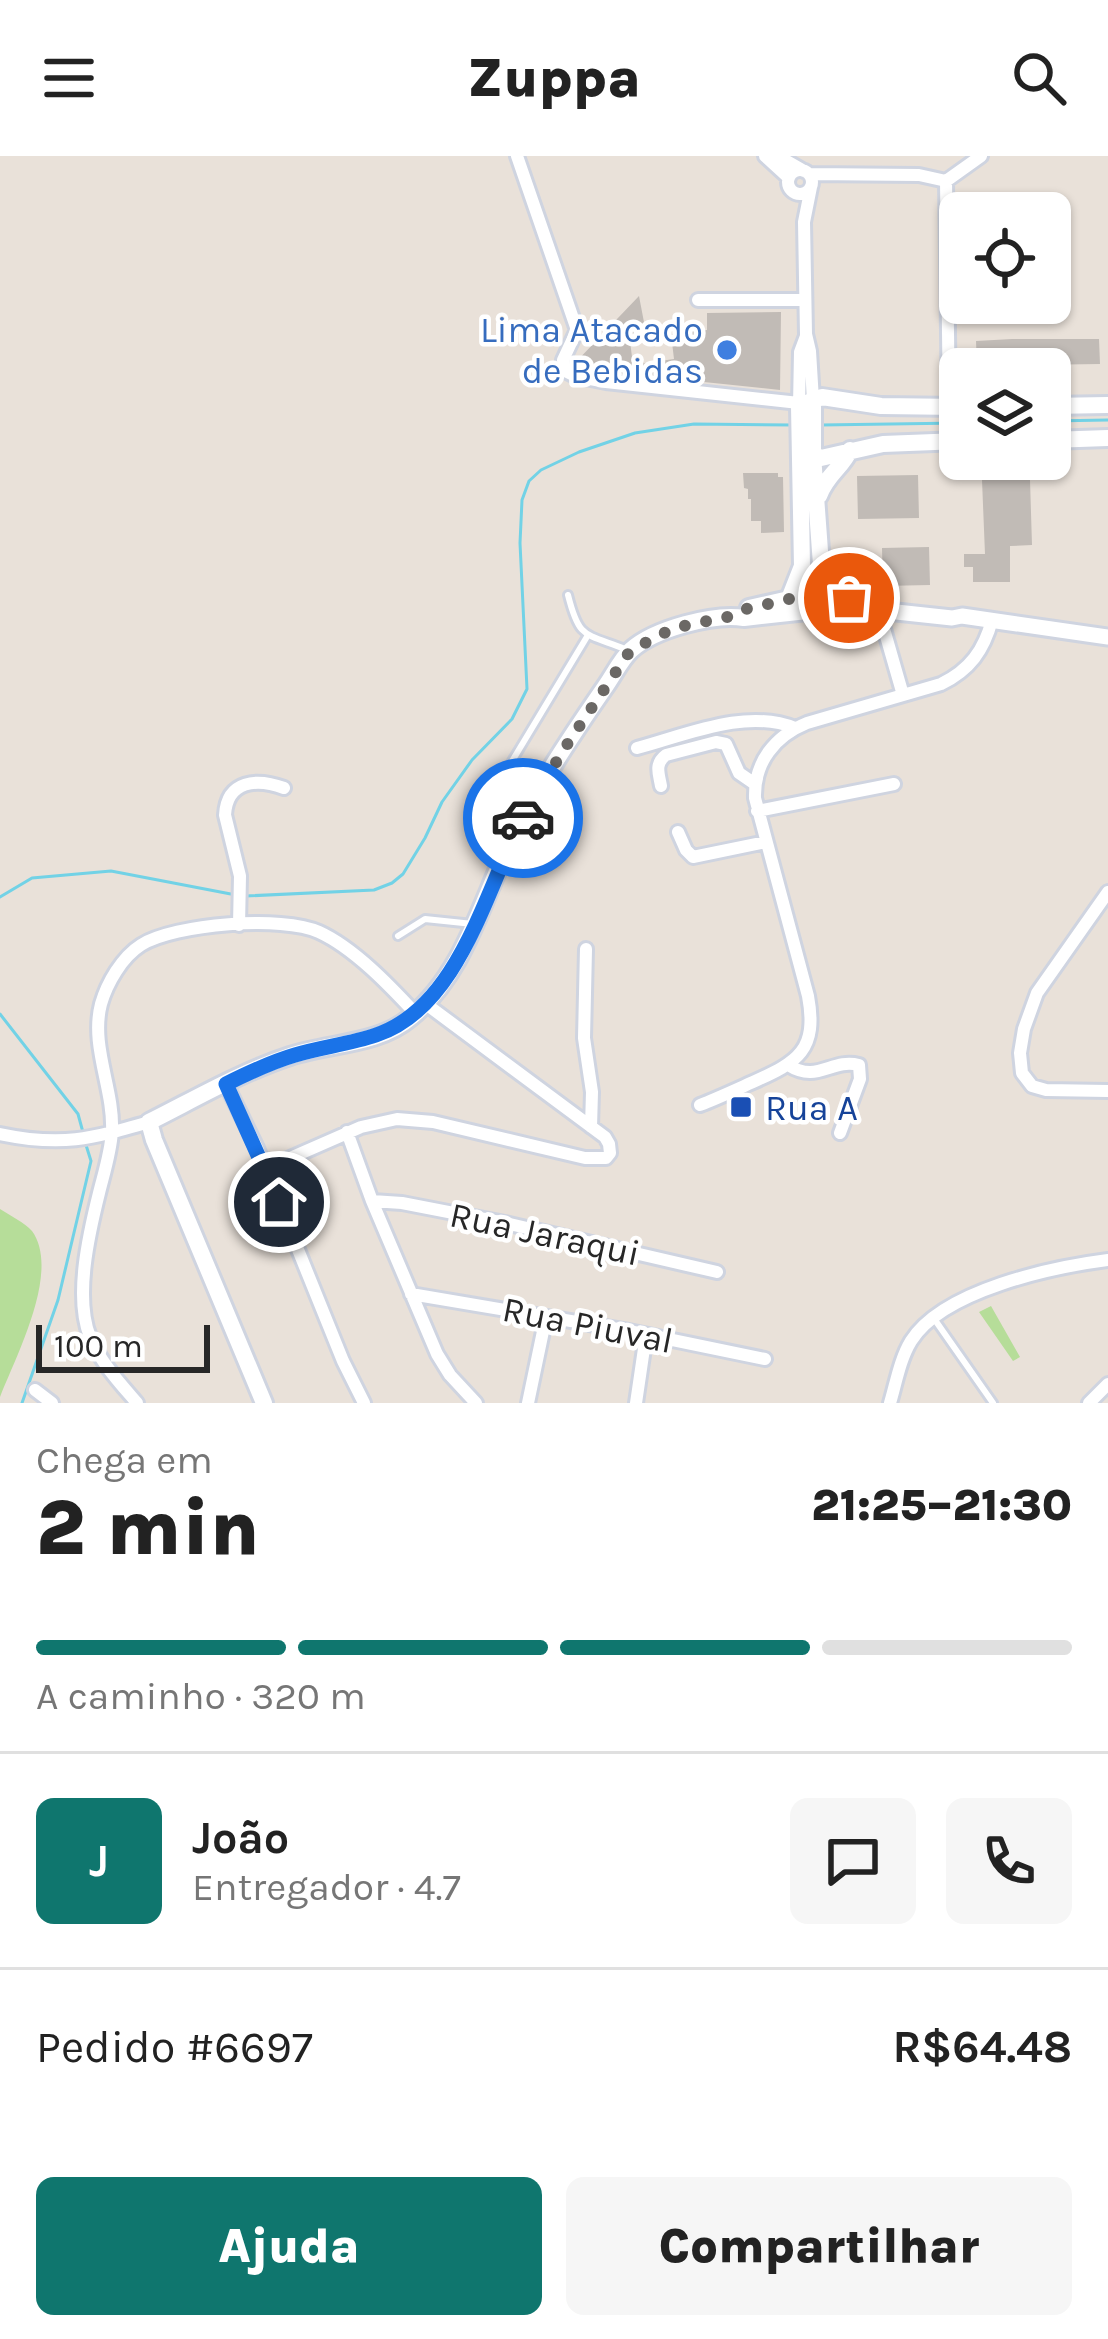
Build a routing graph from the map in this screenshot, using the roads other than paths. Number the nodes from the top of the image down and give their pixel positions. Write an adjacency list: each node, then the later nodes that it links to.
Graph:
1 (517, 156): 14 (street)
2 (765, 156): 5 (street)
3 (778, 156): 6 (street)
4 (981, 156): 7 (street)
5 (789, 178): 6 (street); 8 (street)
6 (809, 179): 7 (street); 8 (street); 9 (street)
7 (946, 181): 12 (street)
8 (796, 193): 9 (street)
9 (804, 222): 11 (street)
10 (698, 300): 11 (street)
11 (805, 300): 14 (street)
12 (952, 348)
13 (1108, 405): 15 (main road)
14 (805, 406): 16 (main road); 17 (main road)
15 (1071, 406)
16 (939, 407)
17 (804, 434): 22 (main road); 24 (main road)
18 (1108, 439): 19 (main road)
19 (1071, 440)
20 (939, 442): 21 (main road)
21 (850, 450): 22 (main road); 23 (main road)
22 (813, 454): 23 (main road)
23 (816, 508): 24 (main road)
24 (810, 553): 26 (main road); 27 (main road); 28 (main road)
25 (568, 595): 31 (lane)
26 (849, 598): 27 (street); 29 (street)
27 (819, 604): 28 (main road); 29 (street)
28 (784, 605): 34 (main road)
29 (962, 616): 30 (street)
30 (992, 620): 33 (street); 35 (street)
31 (588, 635): 34 (lane); 42 (lane)
32 (839, 635): 35 (street)
33 (1108, 637)
34 (630, 651): 48 (main road)
35 (903, 694): 36 (street)
36 (795, 728): 37 (street); 38 (street)
37 (637, 748)
38 (754, 784): 40 (street); 43 (street)
39 (894, 784): 43 (street)
40 (661, 786)
41 (284, 788): 47 (street)
42 (484, 806)
43 (757, 811): 45 (street)
44 (678, 832): 45 (street)
45 (766, 842): 52 (street)
46 (1108, 892): 54 (street)
47 (239, 919): 51 (street); 58 (street)
48 (475, 925): 49 (lane); 51 (main road)
49 (398, 936)
50 (586, 949): 57 (street)
51 (421, 1009): 53 (main road); 57 (street)
52 (788, 1065): 55 (street); 60 (street)
53 (226, 1084): 56 (main road); 62 (street)
54 (1108, 1091)
55 (700, 1106)
56 (149, 1121): 58 (street); 75 (main road)
57 (591, 1127): 59 (street)
58 (112, 1132): 61 (street); 74 (street)
59 (347, 1132): 62 (street); 63 (street)
60 (840, 1133)
61 (0, 1134)
62 (265, 1169): 76 (street)
63 (372, 1201): 65 (street, Rua Jaraqui); 66 (street)
64 (1108, 1259): 68 (street)
65 (717, 1272)
66 (411, 1294): 67 (street, Rua Piuval); 77 (street)
67 (546, 1317): 69 (street, Rua Piuval); 78 (street)
68 (933, 1317): 80 (street); 81 (lane)
69 (646, 1335): 70 (street, Rua Piuval); 79 (street)
70 (765, 1359)
71 (1108, 1384): 82 (street)
72 (35, 1390): 73 (street)
73 (52, 1403)
74 (137, 1403)
75 (264, 1403)
76 (364, 1403)
77 (476, 1403)
78 (528, 1403)
79 (636, 1403)
80 (890, 1403)
81 (993, 1403)
82 (1089, 1403)

